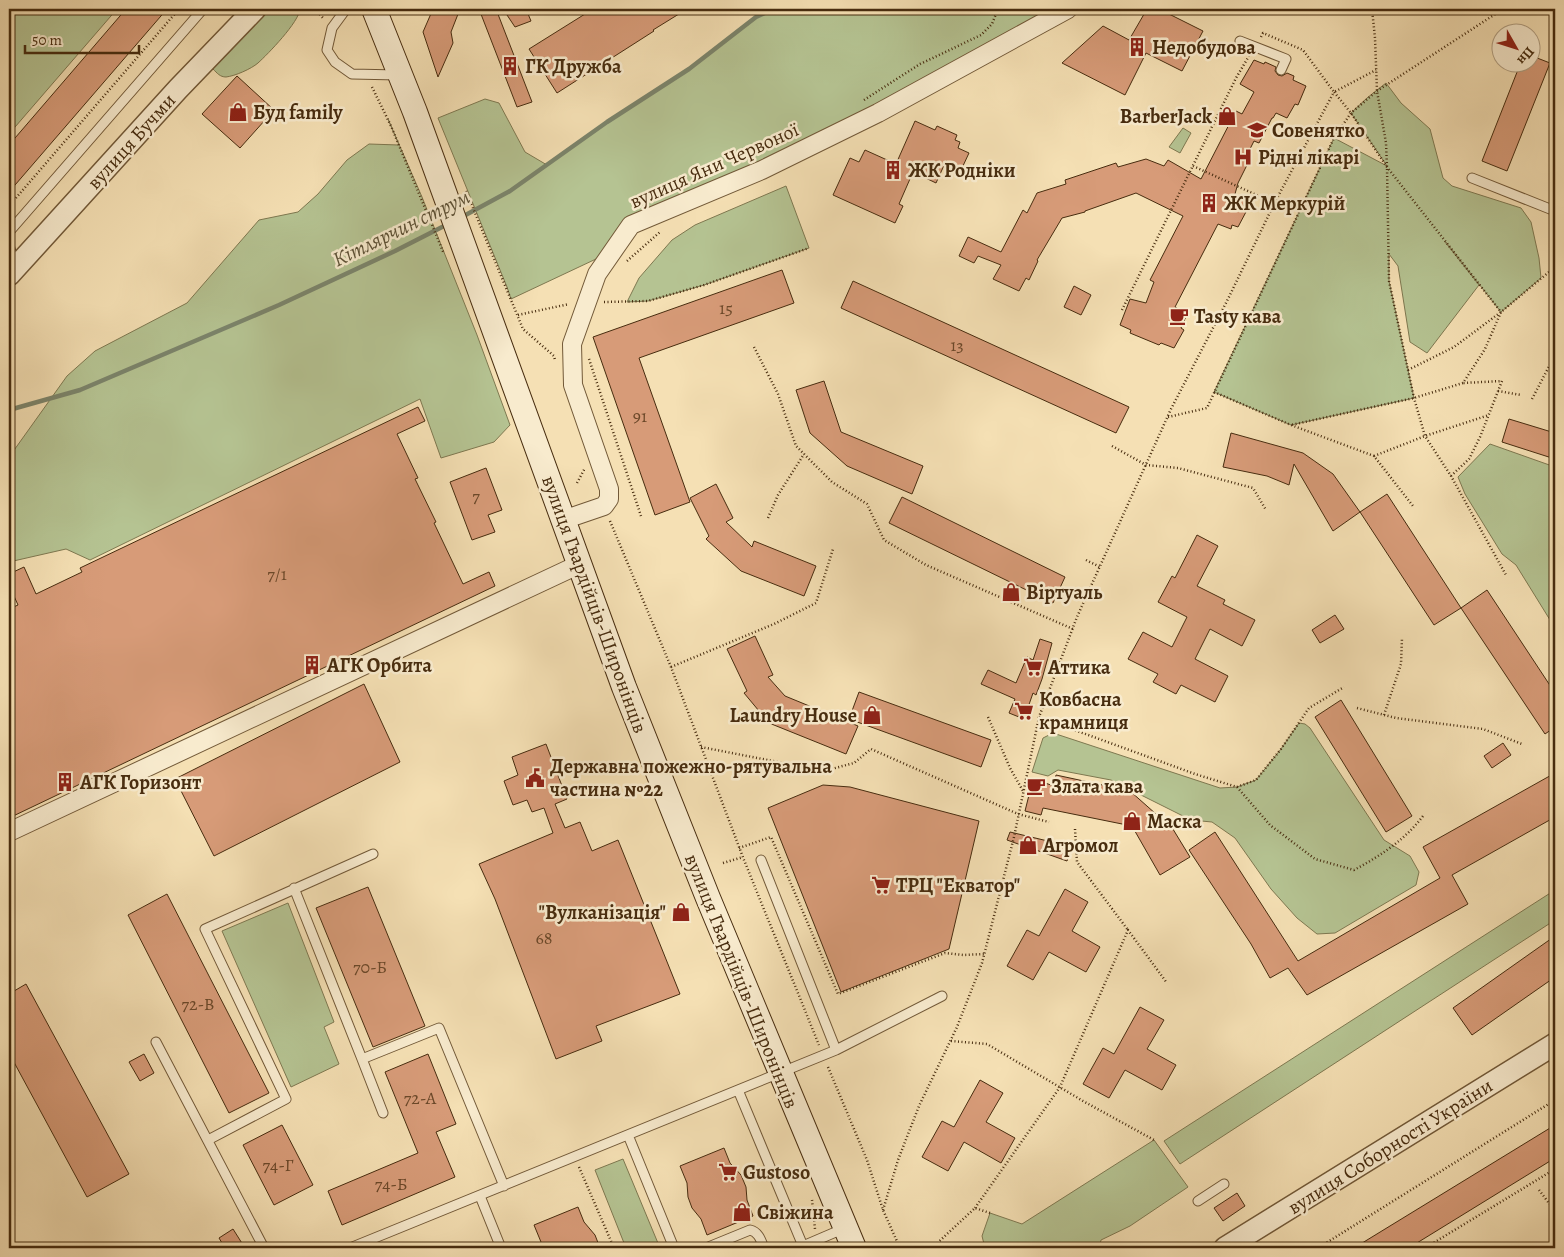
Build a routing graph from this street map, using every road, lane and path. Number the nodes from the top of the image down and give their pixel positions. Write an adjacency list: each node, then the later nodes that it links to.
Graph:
1 (179, 9): 25 (path)
2 (203, 9): 27 (lane)
3 (255, 9): 34 (street, вулиця Бучми)
4 (346, 9): 14 (lane)
5 (374, 9): 15 (main road, вулиця Гвардійців-Широнінців)
6 (998, 9): 18 (path)
7 (1068, 9): 36 (street, вулиця Яни Червоної)
8 (1372, 9): 13 (path)
9 (1503, 9): 16 (path)
10 (1240, 41): 11 (lane)
11 (1255, 47): 12 (lane); 17 (path); 20 (path)
12 (1282, 70)
13 (1376, 70): 16 (path); 17 (path)
14 (366, 74): 15 (lane); 31 (path)
15 (400, 75): 68 (main road, вулиця Гвардійців-Широнінців)
16 (1376, 91): 19 (path); 21 (path)
17 (1334, 92): 19 (path); 24 (path)
18 (859, 104)
19 (1351, 113): 21 (path); 48 (path)
20 (1194, 166): 24 (path); 37 (path)
21 (1387, 167): 38 (path); 45 (path)
22 (1472, 178): 26 (lane)
23 (465, 189): 40 (path)
24 (1274, 203): 53 (path)
25 (9, 206)
26 (1555, 212)
27 (9, 232)
28 (660, 232): 33 (path)
29 (9, 244): 34 (lane)
30 (809, 248): 36 (path)
31 (448, 261)
32 (1555, 266): 38 (path)
33 (620, 267)
34 (12, 271)
35 (1555, 295): 39 (path)
36 (587, 300): 40 (path); 63 (street, вулиця Яни Червоної)
37 (1122, 310)
38 (1502, 312): 45 (path); 46 (path)
39 (1555, 314)
40 (518, 315): 44 (path)
41 (754, 347): 57 (path)
42 (586, 351): 66 (path)
43 (1555, 355): 51 (path)
44 (556, 364)
45 (1408, 370): 50 (path)
46 (1463, 383): 47 (path); 50 (path)
47 (1498, 391): 49 (path); 52 (path)
48 (1214, 392): 53 (path); 54 (path)
49 (1520, 395)
50 (1414, 398): 54 (path); 55 (path)
51 (1532, 399)
52 (1489, 414): 55 (path); 61 (path)
53 (1168, 417): 59 (path)
54 (1291, 425): 58 (path)
55 (1425, 436): 58 (path); 61 (path)
56 (1112, 446): 59 (path)
57 (804, 454): 67 (path); 74 (path)
58 (1374, 456): 64 (path)
59 (1146, 465): 65 (path); 72 (path)
60 (585, 468): 62 (path)
61 (1451, 476): 73 (path)
62 (577, 483)
63 (604, 506): 68 (street); 76 (path)
64 (1413, 506)
65 (1266, 510)
66 (641, 516)
67 (768, 518)
68 (563, 520): 71 (main road, вулиця Гвардійців-Широнінців)
69 (834, 549): 76 (path)
70 (1086, 560): 72 (path)
71 (580, 564): 90 (street); 107 (main road, вулиця Гвардійців-Широнінців)
72 (1100, 567): 74 (path)
73 (1506, 574)
74 (1072, 629): 80 (path)
75 (1402, 638): 79 (path)
76 (671, 667): 83 (path)
77 (1344, 687): 84 (path)
78 (1357, 708): 79 (path)
79 (1384, 715): 82 (path)
80 (1039, 717): 84 (path); 85 (path)
81 (988, 718): 85 (path)
82 (1522, 744)
83 (701, 747): 86 (path); 91 (path)
84 (1237, 787): 87 (path)
85 (1023, 792): 86 (path)
86 (1018, 814): 88 (path); 98 (path)
87 (1422, 816)
88 (1048, 822)
89 (1075, 829): 97 (path)
90 (9, 832)
91 (739, 848): 93 (path); 98 (path)
92 (373, 854): 96 (lane)
93 (743, 857): 95 (path); 105 (path)
94 (761, 860): 104 (lane)
95 (723, 863)
96 (294, 888): 106 (lane); 113 (lane)
97 (1128, 930): 99 (path); 108 (path)
98 (985, 954): 101 (path)
99 (1167, 983)
100 (942, 996): 104 (lane)
101 (951, 1041): 108 (path); 123 (path)
102 (156, 1042): 113 (lane)
103 (1555, 1044): 137 (street, вулиця Соборності України)
104 (836, 1050): 105 (lane)
105 (822, 1055): 107 (lane); 123 (path)
106 (362, 1059): 111 (lane); 118 (lane)
107 (780, 1073): 109 (lane); 126 (main road, вулиця Гвардійців-Широнінців)
108 (1060, 1087): 114 (path); 122 (path)
109 (738, 1090): 112 (lane); 127 (lane)
110 (1555, 1100): 138 (path)
111 (383, 1113)
112 (628, 1135): 115 (lane); 132 (lane)
113 (208, 1140): 128 (lane)
114 (1154, 1140)
115 (574, 1157): 118 (lane); 131 (path)
116 (1555, 1169): 139 (path)
117 (1224, 1184): 121 (lane)
118 (504, 1186): 120 (lane)
119 (1539, 1190): 124 (path)
120 (480, 1196): 129 (lane); 130 (lane)
121 (1198, 1201)
122 (975, 1208): 125 (path); 136 (path)
123 (883, 1210): 135 (path)
124 (1555, 1211)
125 (990, 1213)
126 (850, 1238): 127 (lane)
127 (801, 1247)
128 (264, 1248)
129 (350, 1248)
130 (501, 1248)
131 (614, 1248)
132 (674, 1248)
133 (706, 1248): 134 (lane)
134 (764, 1248)
135 (900, 1248)
136 (932, 1248)
137 (1225, 1248)
138 (1318, 1248)
139 (1425, 1248)

